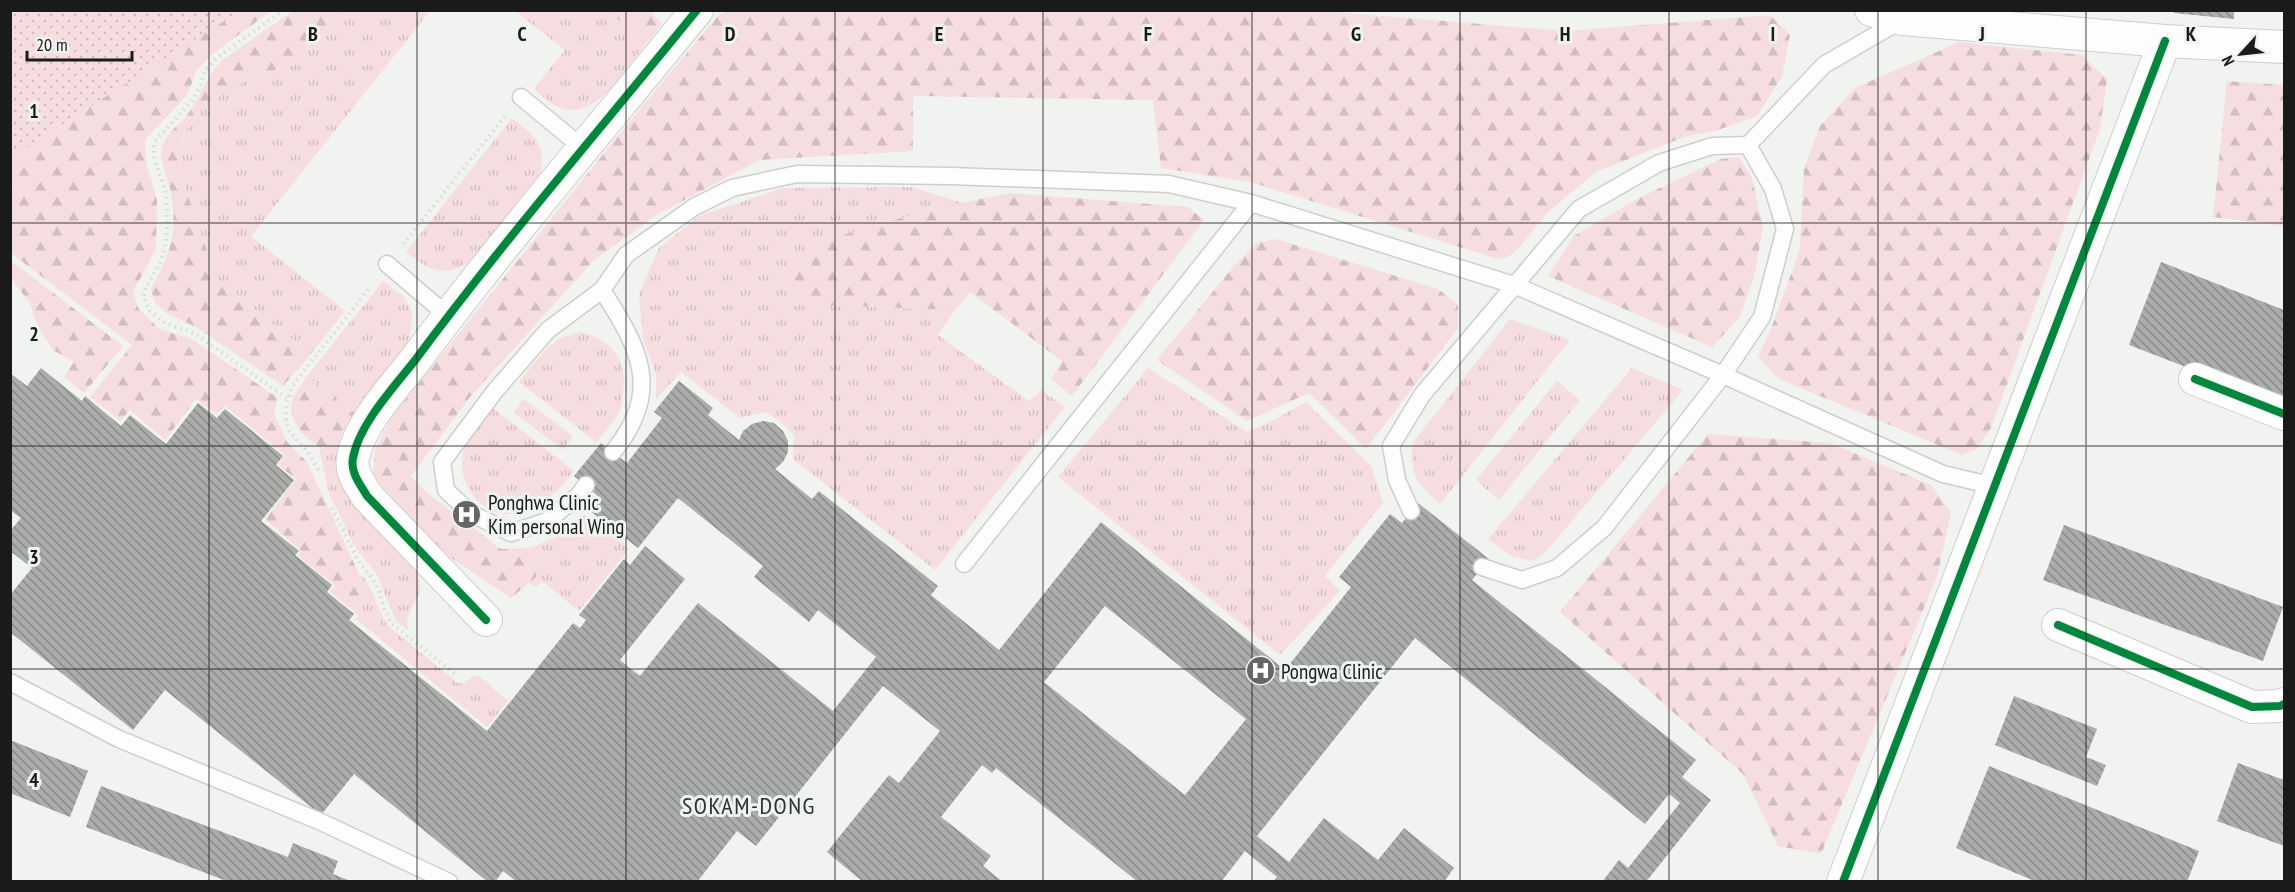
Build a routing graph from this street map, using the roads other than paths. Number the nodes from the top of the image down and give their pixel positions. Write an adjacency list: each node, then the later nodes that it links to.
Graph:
1 (697, 10): 8 (street)
2 (1871, 10): 3 (street)
3 (1903, 19): 4 (street); 7 (lane)
4 (2165, 40): 5 (street); 19 (street)
5 (2284, 47)
6 (521, 97): 8 (lane)
7 (1748, 145): 11 (lane); 14 (lane)
8 (584, 149): 13 (street)
9 (1251, 203): 11 (lane); 12 (lane); 21 (lane)
10 (387, 264): 13 (lane)
11 (1515, 285): 14 (lane); 20 (lane)
12 (602, 290): 17 (lane); 18 (lane)
13 (448, 316): 23 (street)
14 (1723, 375): 19 (lane); 22 (lane)
15 (2195, 379): 16 (street)
16 (2284, 414)
17 (613, 452)
18 (586, 485)
19 (1994, 486): 28 (street)
20 (1411, 511)
21 (964, 564)
22 (1482, 567)
23 (486, 620)
24 (2058, 625): 26 (street)
25 (10, 682): 27 (lane)
26 (2284, 704)
27 (449, 882)
28 (1843, 882)

